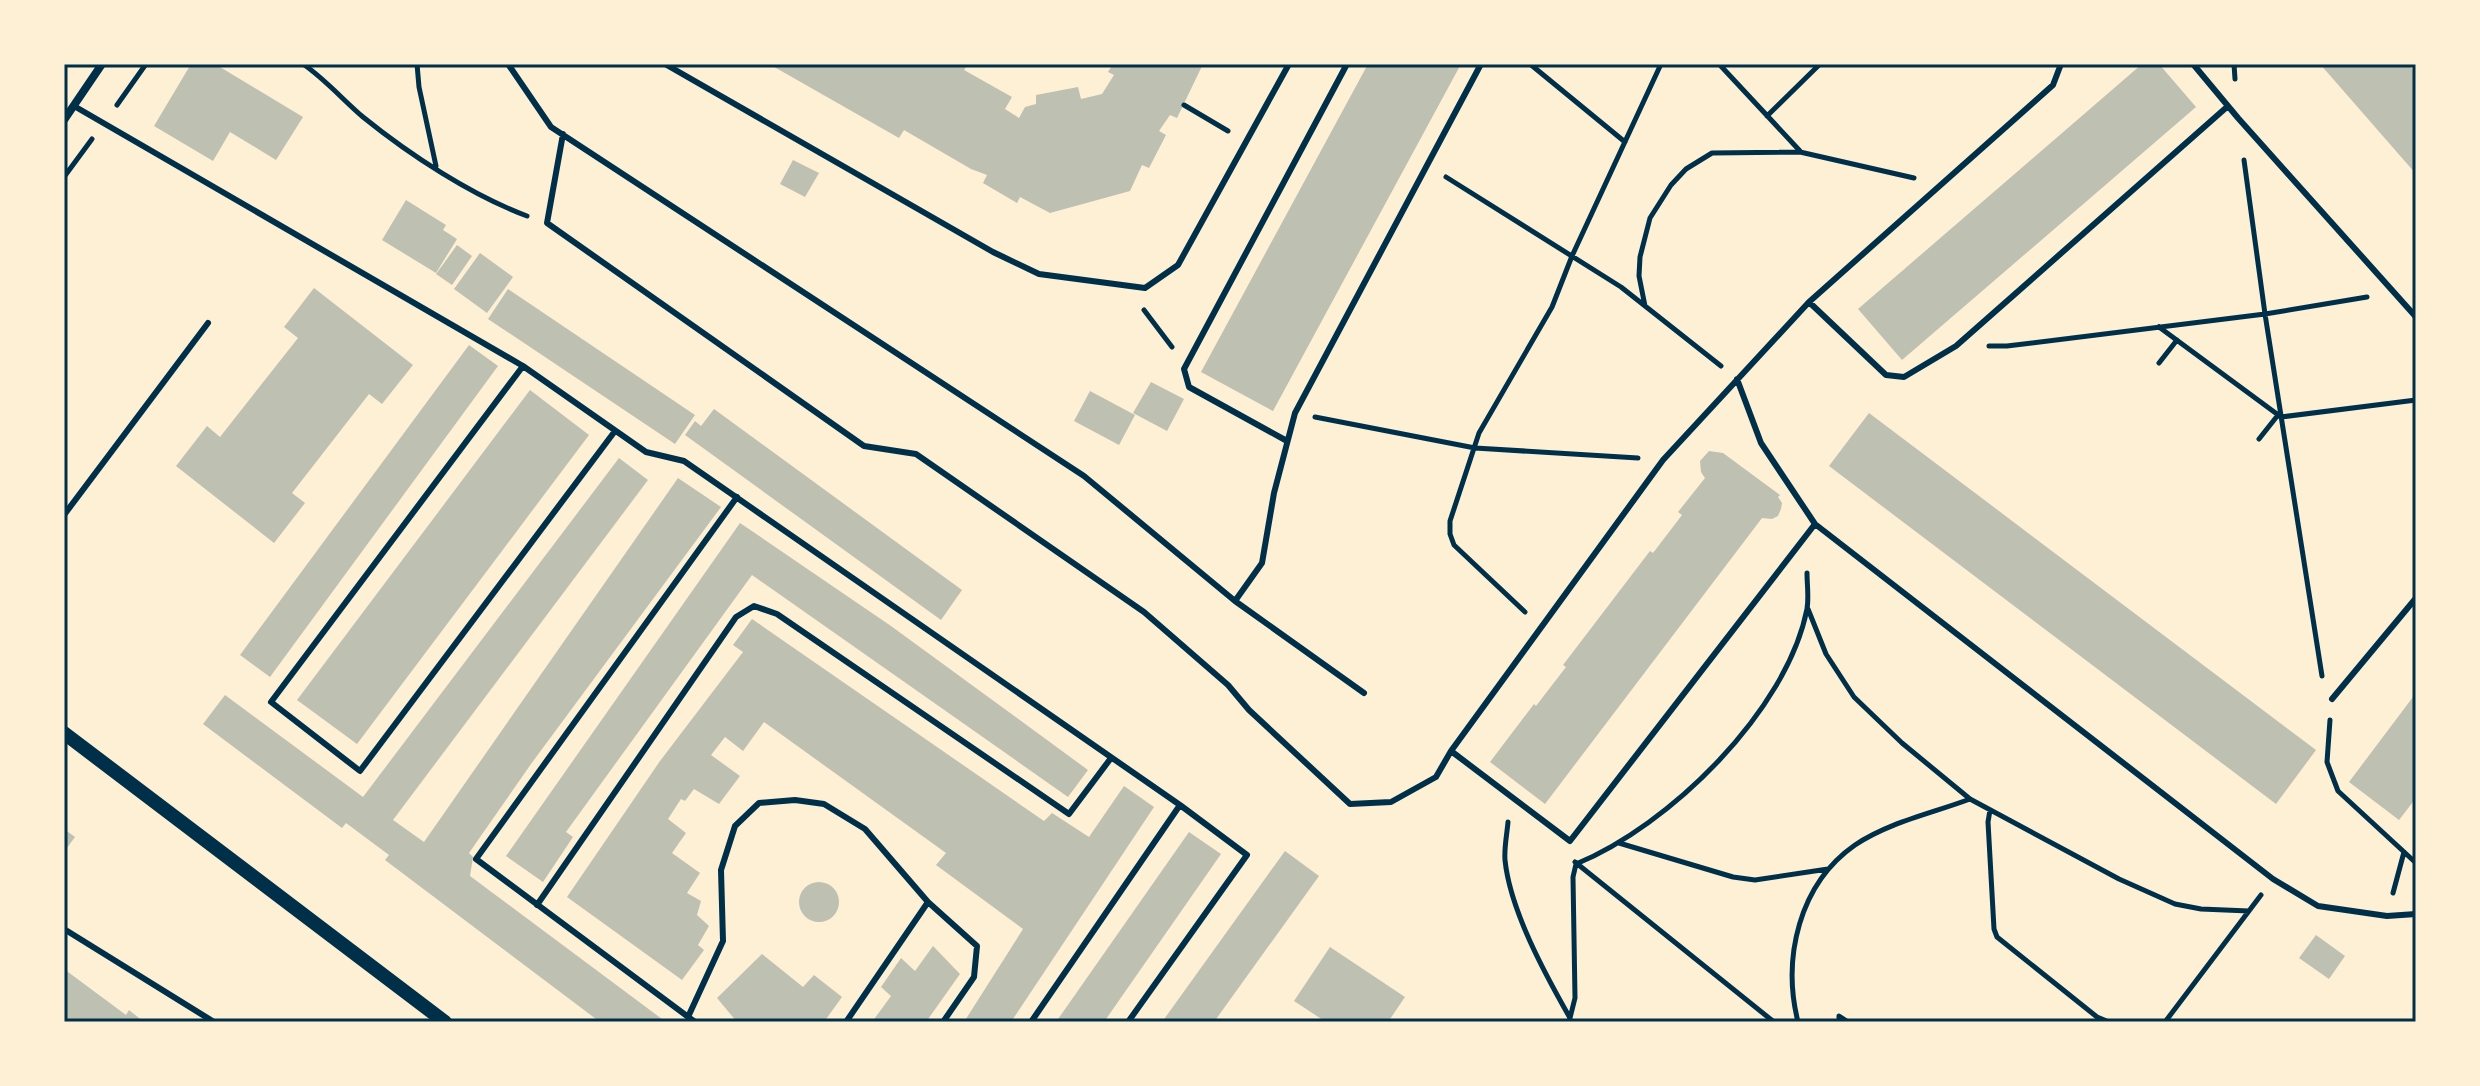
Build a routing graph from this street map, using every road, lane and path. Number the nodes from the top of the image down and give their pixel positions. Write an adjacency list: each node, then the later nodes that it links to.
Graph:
1 (102, 64): 16 (street)
2 (303, 64): 26 (path)
3 (417, 64): 26 (path)
4 (508, 64): 21 (lane)
5 (665, 64): 30 (lane)
6 (1289, 64): 22 (lane)
7 (1347, 64): 42 (lane)
8 (1481, 64): 25 (lane)
9 (1530, 64): 23 (path)
10 (1661, 64): 23 (path)
11 (1719, 64): 18 (path)
12 (1820, 64): 18 (path)
13 (2061, 64): 32 (lane)
14 (2193, 64): 17 (lane)
15 (1184, 105): 22 (path)
16 (74, 106): 20 (street); 41 (lane)
17 (2228, 106): 19 (lane); 39 (lane)
18 (1767, 116): 24 (path)
19 (2238, 118): 31 (lane); 34 (path)
20 (64, 120)
21 (563, 134): 28 (lane); 57 (lane)
22 (1246, 141): 30 (lane)
23 (1625, 142): 29 (path)
24 (1800, 152): 27 (path); 33 (path)
25 (1428, 166): 29 (path); 45 (lane)
26 (436, 167): 28 (path)
27 (1924, 180)
28 (547, 223): 63 (lane)
29 (1572, 256): 33 (path); 50 (path)
30 (1145, 288): 42 (path)
31 (2394, 293): 34 (path); 35 (lane)
32 (1809, 302): 39 (lane); 43 (lane)
33 (1645, 306): 43 (path)
34 (2265, 314): 37 (path); 46 (path)
35 (2416, 317)
36 (208, 323): 53 (lane)
37 (2159, 327): 38 (path); 39 (path)
38 (2177, 340): 40 (path); 46 (path)
39 (1956, 346)
40 (2159, 363)
41 (523, 366): 47 (lane); 47 (lane)
42 (1184, 369): 49 (lane)
43 (1737, 379): 51 (lane); 54 (lane)
44 (2416, 400): 46 (path)
45 (1295, 413): 49 (lane); 50 (path)
46 (2279, 416): 48 (path); 61 (path)
47 (615, 431): 52 (lane)
48 (2259, 439)
49 (1287, 441): 57 (lane)
50 (1475, 448): 51 (path); 59 (path)
51 (1663, 460): 59 (lane)
52 (737, 497): 64 (lane); 77 (lane)
53 (64, 515)
54 (1815, 524): 55 (lane); 75 (lane)
55 (1806, 536): 58 (path); 69 (lane)
56 (2416, 598): 61 (lane)
57 (1235, 601): 60 (lane)
58 (1808, 608): 66 (path); 70 (path)
59 (1541, 628): 63 (lane)
60 (1364, 693)
61 (2332, 699): 71 (path)
62 (64, 733): 85 (street)
63 (1451, 751): 65 (lane)
64 (1111, 758): 67 (lane); 77 (lane)
65 (1511, 796): 69 (lane); 83 (path)
66 (1970, 799): 68 (path); 74 (path)
67 (1180, 805): 89 (lane); 90 (lane)
68 (1990, 810): 78 (path); 95 (path)
69 (1570, 841): 73 (path)
70 (1619, 843): 73 (path); 74 (path)
71 (2404, 851): 72 (path); 80 (path)
72 (2416, 863)
73 (1576, 864): 83 (path); 91 (path)
74 (1829, 869): 92 (path)
75 (2273, 879): 78 (path); 80 (lane)
76 (928, 902): 82 (lane); 87 (lane); 88 (lane)
77 (537, 905): 82 (lane)
78 (2249, 911): 96 (path)
79 (2416, 914): 80 (lane)
80 (2387, 916)
81 (64, 929): 84 (lane)
82 (688, 1017): 86 (lane)
83 (1570, 1020)
84 (214, 1022)
85 (445, 1022)
86 (695, 1022)
87 (846, 1022)
88 (943, 1022)
89 (1031, 1022)
90 (1128, 1022)
91 (1774, 1022)
92 (1798, 1022)
93 (1839, 1022): 94 (path)
94 (1848, 1022)
95 (2109, 1022)
96 (2165, 1022)

